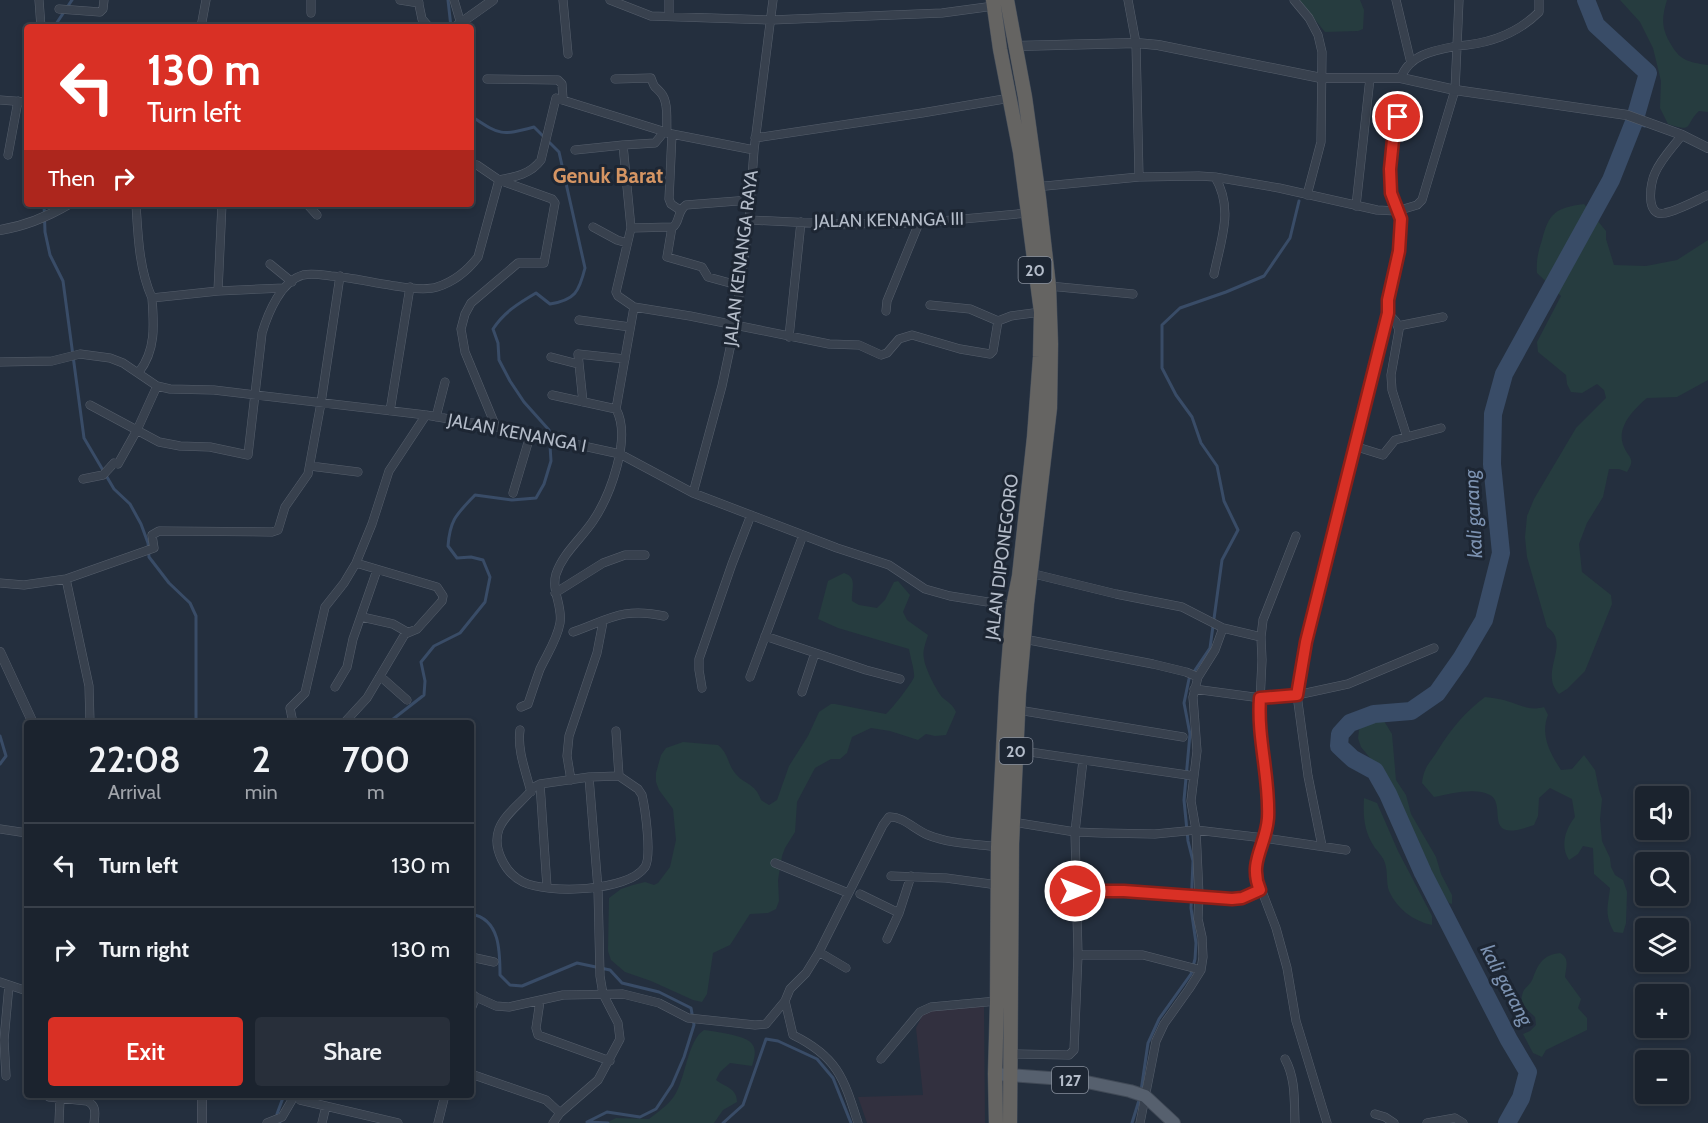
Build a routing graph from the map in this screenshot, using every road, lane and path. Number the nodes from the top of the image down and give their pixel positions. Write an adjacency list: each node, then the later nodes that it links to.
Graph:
1 (39, 0): 23 (street)
2 (104, 0): 19 (street)
3 (206, 0): 24 (street)
4 (311, 0): 20 (street)
5 (400, 0): 17 (street)
6 (454, 0): 26 (street)
7 (493, 0): 27 (street)
8 (563, 0): 31 (street)
9 (610, 0): 21 (street)
10 (669, 0): 21 (street)
11 (773, 0): 22 (street, JALAN KENANGA RAYA)
12 (1128, 0): 28 (street)
13 (1294, 0): 33 (street)
14 (1396, 0): 32 (street)
15 (1459, 0): 30 (street)
16 (1539, 0): 30 (street)
17 (418, 2): 25 (street)
18 (1001, 5): 22 (street); 29 (highway, JALAN DIPONEGORO / 20); 39 (highway, JALAN DIPONEGORO / 20)
19 (63, 10)
20 (311, 13)
21 (669, 15): 22 (street)
22 (771, 20): 46 (street, JALAN KENANGA RAYA)
23 (41, 24)
24 (202, 24)
25 (426, 24)
26 (457, 24)
27 (460, 24)
28 (1136, 43): 29 (street); 33 (street); 54 (street)
29 (1014, 45): 57 (highway, JALAN DIPONEGORO / 20)
30 (1457, 46): 32 (street); 38 (street)
31 (568, 54)
32 (1411, 63): 35 (street)
33 (1321, 78): 34 (street); 58 (street)
34 (1370, 78): 35 (street); 61 (street)
35 (1401, 78): 38 (street)
36 (615, 79): 45 (street)
37 (488, 80): 40 (street)
38 (1455, 90): 47 (street); 67 (street)
39 (1010, 98): 46 (street); 57 (highway, JALAN DIPONEGORO / 20)
40 (563, 99): 45 (street); 56 (street)
41 (0, 100): 42 (street)
42 (18, 101): 43 (street); 52 (street)
43 (24, 102)
44 (1403, 105): 67 (street)
45 (668, 133): 48 (street); 51 (street); 66 (street)
46 (755, 138): 51 (street, JALAN KENANGA RAYA)
47 (1680, 138): 49 (street); 59 (street)
48 (623, 145): 50 (street); 75 (street)
49 (1708, 148)
50 (575, 150)
51 (754, 150): 60 (street, JALAN KENANGA RAYA)
52 (8, 155)
53 (477, 165): 56 (street)
54 (1139, 177): 55 (street); 57 (street)
55 (1215, 177): 58 (street); 79 (street)
56 (500, 180): 84 (street); 117 (street)
57 (1031, 188): 68 (highway, JALAN DIPONEGORO / 20); 83 (highway, JALAN DIPONEGORO / 20)
58 (1307, 195): 61 (street)
59 (1708, 195)
60 (750, 200): 66 (street); 70 (street, JALAN KENANGA RAYA)
61 (1356, 206): 67 (street)
62 (64, 207): 76 (street)
63 (136, 207): 88 (street)
64 (222, 207): 86 (street)
65 (310, 207): 69 (street)
66 (680, 210): 74 (street)
67 (1397, 211): 93 (street)
68 (1028, 213): 72 (street, JALAN KENANGA III); 92 (highway, JALAN DIPONEGORO / 20)
69 (317, 215)
70 (749, 220): 71 (street, JALAN KENANGA III); 82 (street, JALAN KENANGA RAYA)
71 (801, 222): 72 (street, JALAN KENANGA III); 100 (street)
72 (918, 223): 91 (street)
73 (593, 227): 77 (street)
74 (672, 227): 75 (street); 82 (street)
75 (631, 228): 77 (street)
76 (0, 230)
77 (627, 243): 90 (street)
78 (270, 264): 81 (street)
79 (1214, 274)
80 (340, 276): 81 (street); 84 (street); 111 (street)
81 (292, 282): 85 (street)
82 (741, 286): 97 (street, JALAN KENANGA RAYA)
83 (1049, 286): 87 (street); 132 (highway, JALAN DIPONEGORO / 20)
84 (410, 287): 114 (street)
85 (284, 288): 86 (street); 108 (street)
86 (218, 291): 88 (street)
87 (1133, 294)
88 (152, 298): 105 (street)
89 (930, 305): 96 (street)
90 (634, 307): 97 (street); 99 (street)
91 (886, 311)
92 (1041, 312): 96 (street); 132 (highway, JALAN DIPONEGORO / 20)
93 (1388, 313): 98 (street); 122 (street)
94 (1443, 317): 98 (street)
95 (579, 320): 99 (street)
96 (998, 321): 100 (street)
97 (735, 325): 100 (street); 128 (street, JALAN KENANGA RAYA)
98 (1398, 326): 121 (street)
99 (630, 327): 102 (street)
100 (789, 337)
101 (550, 357): 104 (street)
102 (625, 359): 104 (street); 113 (street)
103 (0, 362): 105 (street)
104 (578, 364): 110 (street)
105 (139, 372): 107 (street)
106 (445, 382): 116 (street)
107 (157, 386): 108 (street, JALAN KENANGA I); 119 (street)
108 (256, 395): 111 (street, JALAN KENANGA I); 119 (street)
109 (552, 395): 110 (street)
110 (584, 402): 113 (street)
111 (321, 403): 114 (street, JALAN KENANGA I); 124 (street)
112 (90, 405): 119 (street)
113 (616, 409): 123 (street)
114 (390, 411): 115 (street, JALAN KENANGA I)
115 (426, 415): 116 (street, JALAN KENANGA I); 134 (street)
116 (436, 417): 117 (street, JALAN KENANGA I)
117 (496, 427): 120 (street, JALAN KENANGA I)
118 (1441, 428): 121 (street)
119 (137, 430): 126 (street)
120 (530, 436): 123 (street, JALAN KENANGA I); 127 (street)
121 (1407, 437): 122 (street)
122 (1354, 446): 162 (street)
123 (620, 454): 128 (street, JALAN KENANGA I); 139 (street)
124 (310, 466): 125 (street); 137 (street)
125 (358, 472)
126 (83, 480)
127 (513, 493)
128 (693, 493): 129 (street, JALAN KENANGA I)
129 (751, 515): 130 (street, JALAN KENANGA I); 158 (street)
130 (803, 535): 140 (street, JALAN KENANGA I); 147 (street)
131 (1296, 536): 148 (street)
132 (1028, 543): 136 (highway, JALAN DIPONEGORO / 20); 140 (highway, JALAN DIPONEGORO / 20)
133 (645, 555): 139 (street)
134 (356, 563): 135 (street); 169 (street)
135 (377, 570): 142 (street); 145 (street)
136 (1030, 573): 144 (street); 149 (highway, JALAN DIPONEGORO / 20)
137 (66, 579): 138 (street); 168 (street)
138 (0, 583)
139 (555, 594): 165 (street)
140 (1013, 606): 161 (highway, JALAN DIPONEGORO / 20)
141 (664, 616): 143 (street)
142 (362, 617): 145 (street); 157 (street)
143 (603, 622): 146 (street); 179 (street)
144 (1219, 626): 148 (street); 155 (street)
145 (406, 632): 153 (street)
146 (573, 632)
147 (765, 636): 152 (street); 154 (street)
148 (1260, 638): 163 (street)
149 (1024, 639): 155 (street); 161 (highway, JALAN DIPONEGORO / 20)
150 (1434, 648): 162 (street)
151 (0, 651): 167 (street)
152 (815, 653): 156 (street); 160 (street)
153 (380, 676): 164 (street); 170 (street)
154 (750, 677)
155 (1197, 677): 159 (street)
156 (900, 678)
157 (335, 687)
158 (702, 688)
159 (1194, 689): 163 (street); 176 (street)
160 (802, 692)
161 (1012, 692): 166 (highway, JALAN DIPONEGORO / 20); 189 (highway, JALAN DIPONEGORO / 20)
162 (1297, 695): 163 (street); 188 (street)
163 (1260, 698): 187 (street)
164 (407, 700)
165 (521, 706)
166 (1018, 710): 173 (street); 174 (highway, JALAN DIPONEGORO / 20)
167 (32, 720)
168 (90, 720)
169 (292, 720)
170 (347, 720)
171 (520, 730): 181 (street)
172 (616, 731): 177 (street)
173 (1183, 737)
174 (1017, 750): 175 (street); 182 (highway, JALAN DIPONEGORO / 20)
175 (1083, 760): 176 (street); 186 (street)
176 (1190, 775): 184 (street)
177 (619, 776): 178 (street); 196 (street)
178 (589, 777): 179 (street); 196 (street)
179 (571, 780): 180 (street)
180 (540, 784): 181 (street); 195 (street)
181 (531, 792): 195 (street)
182 (1013, 822): 186 (street); 220 (highway, JALAN DIPONEGORO / 20)
183 (0, 829): 185 (street)
184 (1191, 831): 186 (street); 187 (street); 201 (street)
185 (24, 832)
186 (1075, 832): 198 (street)
187 (1264, 838): 188 (street); 197 (street)
188 (1322, 846): 190 (street)
189 (998, 847): 194 (highway, JALAN DIPONEGORO / 20); 199 (street)
190 (1346, 850)
191 (775, 863): 199 (street)
192 (891, 876): 193 (street)
193 (911, 876): 194 (street); 202 (street)
194 (998, 885): 217 (highway, JALAN DIPONEGORO / 20)
195 (547, 887): 196 (street)
196 (598, 889): 213 (street)
197 (1260, 890): 201 (street); 253 (street)
198 (1075, 891): 201 (street); 205 (street)
199 (848, 893): 204 (street)
200 (860, 894): 202 (street)
201 (1196, 895): 209 (street)
202 (899, 914): 203 (street)
203 (887, 939)
204 (819, 952): 208 (street); 216 (street)
205 (1078, 955): 209 (street); 220 (street)
206 (474, 958): 207 (street)
207 (495, 962)
208 (846, 968)
209 (1198, 969): 228 (street)
210 (0, 982): 211 (street)
211 (9, 985): 212 (street); 218 (street)
212 (24, 990)
213 (603, 994): 215 (street); 216 (street); 223 (street)
214 (474, 995): 215 (street)
215 (540, 1001): 223 (street)
216 (785, 1001): 247 (street)
217 (998, 1001): 219 (highway, JALAN DIPONEGORO / 20); 221 (street)
218 (2, 1040): 227 (street)
219 (996, 1054): 220 (street); 224 (highway, JALAN DIPONEGORO / 20)
220 (1011, 1054): 225 (highway, JALAN DIPONEGORO / 20)
221 (881, 1059)
222 (1285, 1059): 252 (street)
223 (610, 1061): 236 (street)
224 (995, 1074): 225 (main road); 248 (highway, JALAN DIPONEGORO / 20)
225 (1010, 1074): 228 (main road, 127); 249 (highway, JALAN DIPONEGORO / 20)
226 (474, 1075): 236 (street)
227 (6, 1076)
228 (1144, 1096): 250 (street); 251 (main road, 127)
229 (54, 1098): 233 (street)
230 (202, 1098): 242 (street)
231 (292, 1098): 238 (street)
232 (444, 1098): 245 (street)
233 (60, 1099): 240 (street); 241 (street)
234 (300, 1100): 235 (street)
235 (326, 1106): 239 (street); 243 (street)
236 (560, 1113): 246 (street)
237 (1375, 1114): 254 (street)
238 (275, 1120)
239 (374, 1120): 244 (street)
240 (59, 1123)
241 (94, 1123)
242 (202, 1123)
243 (322, 1123)
244 (398, 1123)
245 (438, 1123)
246 (553, 1123)
247 (858, 1123)
248 (996, 1123)
249 (1010, 1123)
250 (1140, 1123)
251 (1174, 1123)
252 (1295, 1123)
253 (1327, 1123)
254 (1394, 1123)
255 (1427, 1123): 256 (street)
256 (1463, 1123)

